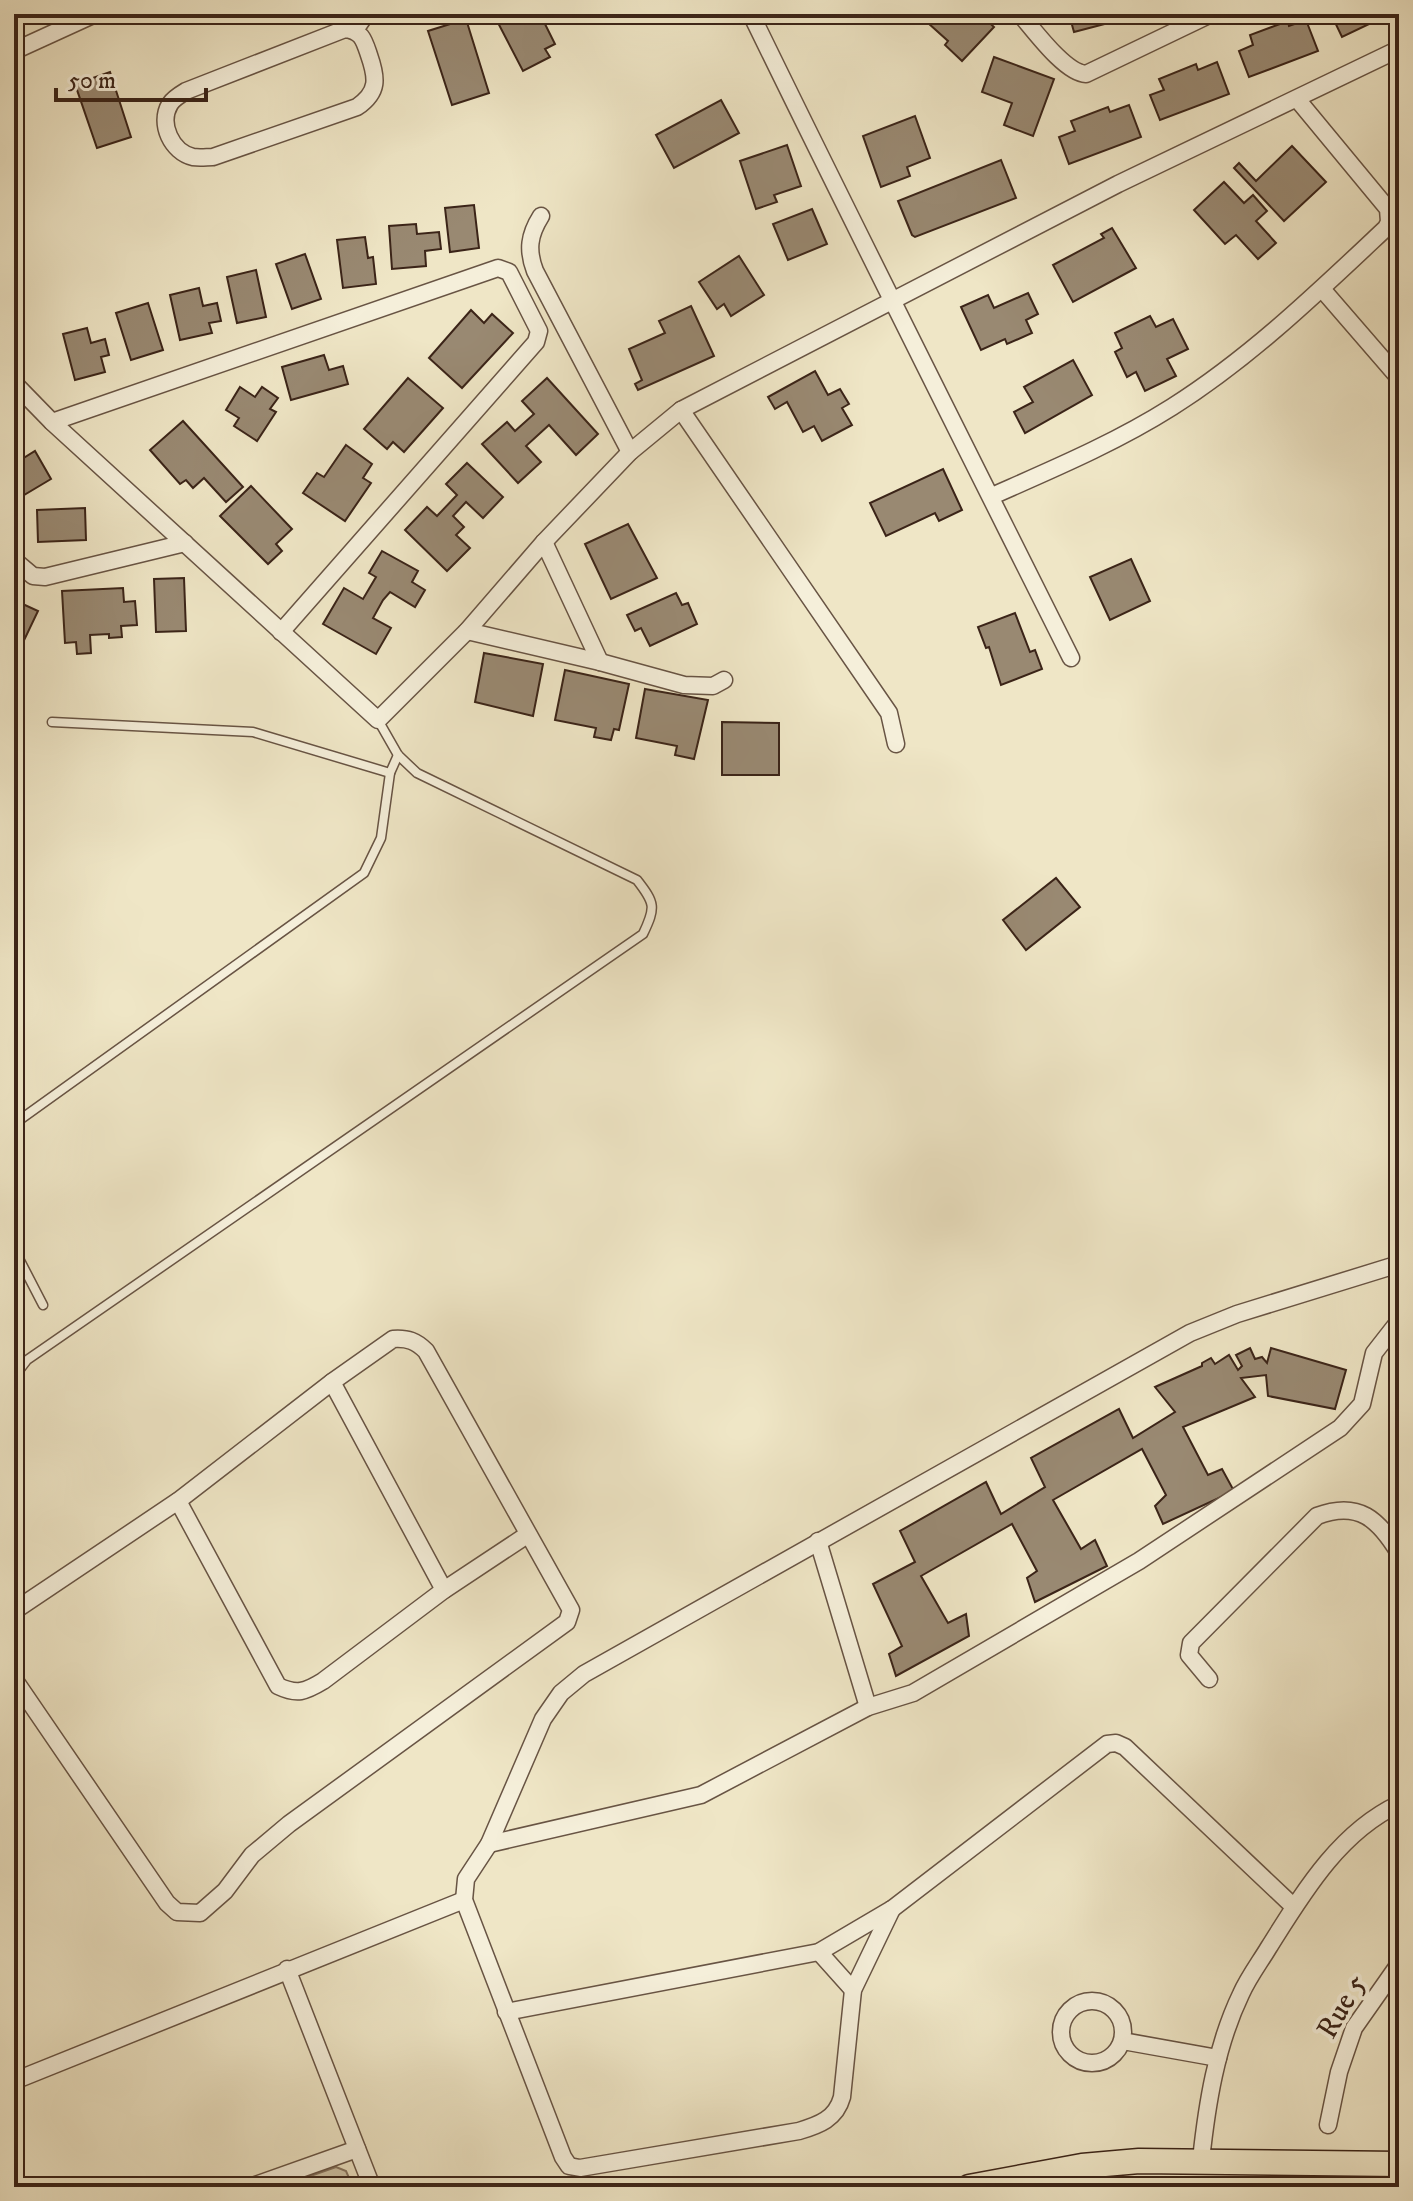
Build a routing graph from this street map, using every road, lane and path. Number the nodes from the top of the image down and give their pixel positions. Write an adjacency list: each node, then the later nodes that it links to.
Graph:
1 (95, 14): 8 (street)
2 (366, 14): 6 (street)
3 (751, 14): 12 (street)
4 (1020, 14): 5 (street)
5 (1211, 14)
6 (355, 30): 6 (street)
7 (1399, 49): 9 (street)
8 (14, 51)
9 (1297, 99): 11 (street); 12 (street)
10 (541, 216): 17 (street)
11 (1322, 289): 13 (street); 18 (street)
12 (891, 302): 15 (street); 18 (street)
13 (1399, 378)
14 (14, 383): 16 (street)
15 (681, 410): 17 (street); 29 (street)
16 (52, 422): 20 (street); 23 (street)
17 (630, 452): 19 (street)
18 (992, 496): 24 (street)
19 (544, 542): 22 (street); 25 (street)
20 (185, 543): 21 (street); 23 (street)
21 (14, 560)
22 (467, 631): 25 (street); 27 (street)
23 (281, 632): 27 (street)
24 (1071, 658)
25 (600, 662): 26 (street)
26 (724, 680)
27 (378, 720): 30 (lane)
28 (52, 722): 31 (lane)
29 (896, 744)
30 (398, 755): 31 (lane); 37 (lane)
31 (390, 773): 32 (lane)
32 (14, 1124)
33 (14, 1249): 35 (lane)
34 (1399, 1264): 41 (street)
35 (43, 1305)
36 (1399, 1321): 47 (street)
37 (14, 1377)
38 (332, 1382): 39 (street); 40 (street); 43 (street)
39 (178, 1501): 43 (street); 44 (street)
40 (527, 1535): 43 (street); 45 (street)
41 (818, 1541): 47 (street); 49 (street)
42 (1399, 1553): 46 (street)
43 (444, 1590)
44 (14, 1611)
45 (14, 1679)
46 (1209, 1679)
47 (868, 1707): 49 (street)
48 (1399, 1804): 51 (street)
49 (489, 1844): 50 (street)
50 (464, 1900): 55 (street); 58 (street)
51 (1294, 1907): 52 (street); 60 (street)
52 (892, 1909): 53 (street); 57 (street)
53 (819, 1952): 57 (street); 58 (street)
54 (1399, 1964): 56 (street, Rue 5)
55 (287, 1969): 61 (street); 63 (street)
56 (1392, 1985): 62 (street, Rue 5)
57 (853, 1990): 58 (street)
58 (506, 2012)
59 (1123, 2041): 60 (street)
60 (1218, 2058): 64 (street)
61 (14, 2081)
62 (1328, 2125)
63 (357, 2149): 66 (street); 67 (street)
64 (1201, 2160): 65 (main road); 68 (main road)
65 (1399, 2164)
66 (250, 2187)
67 (372, 2187)
68 (969, 2187)

